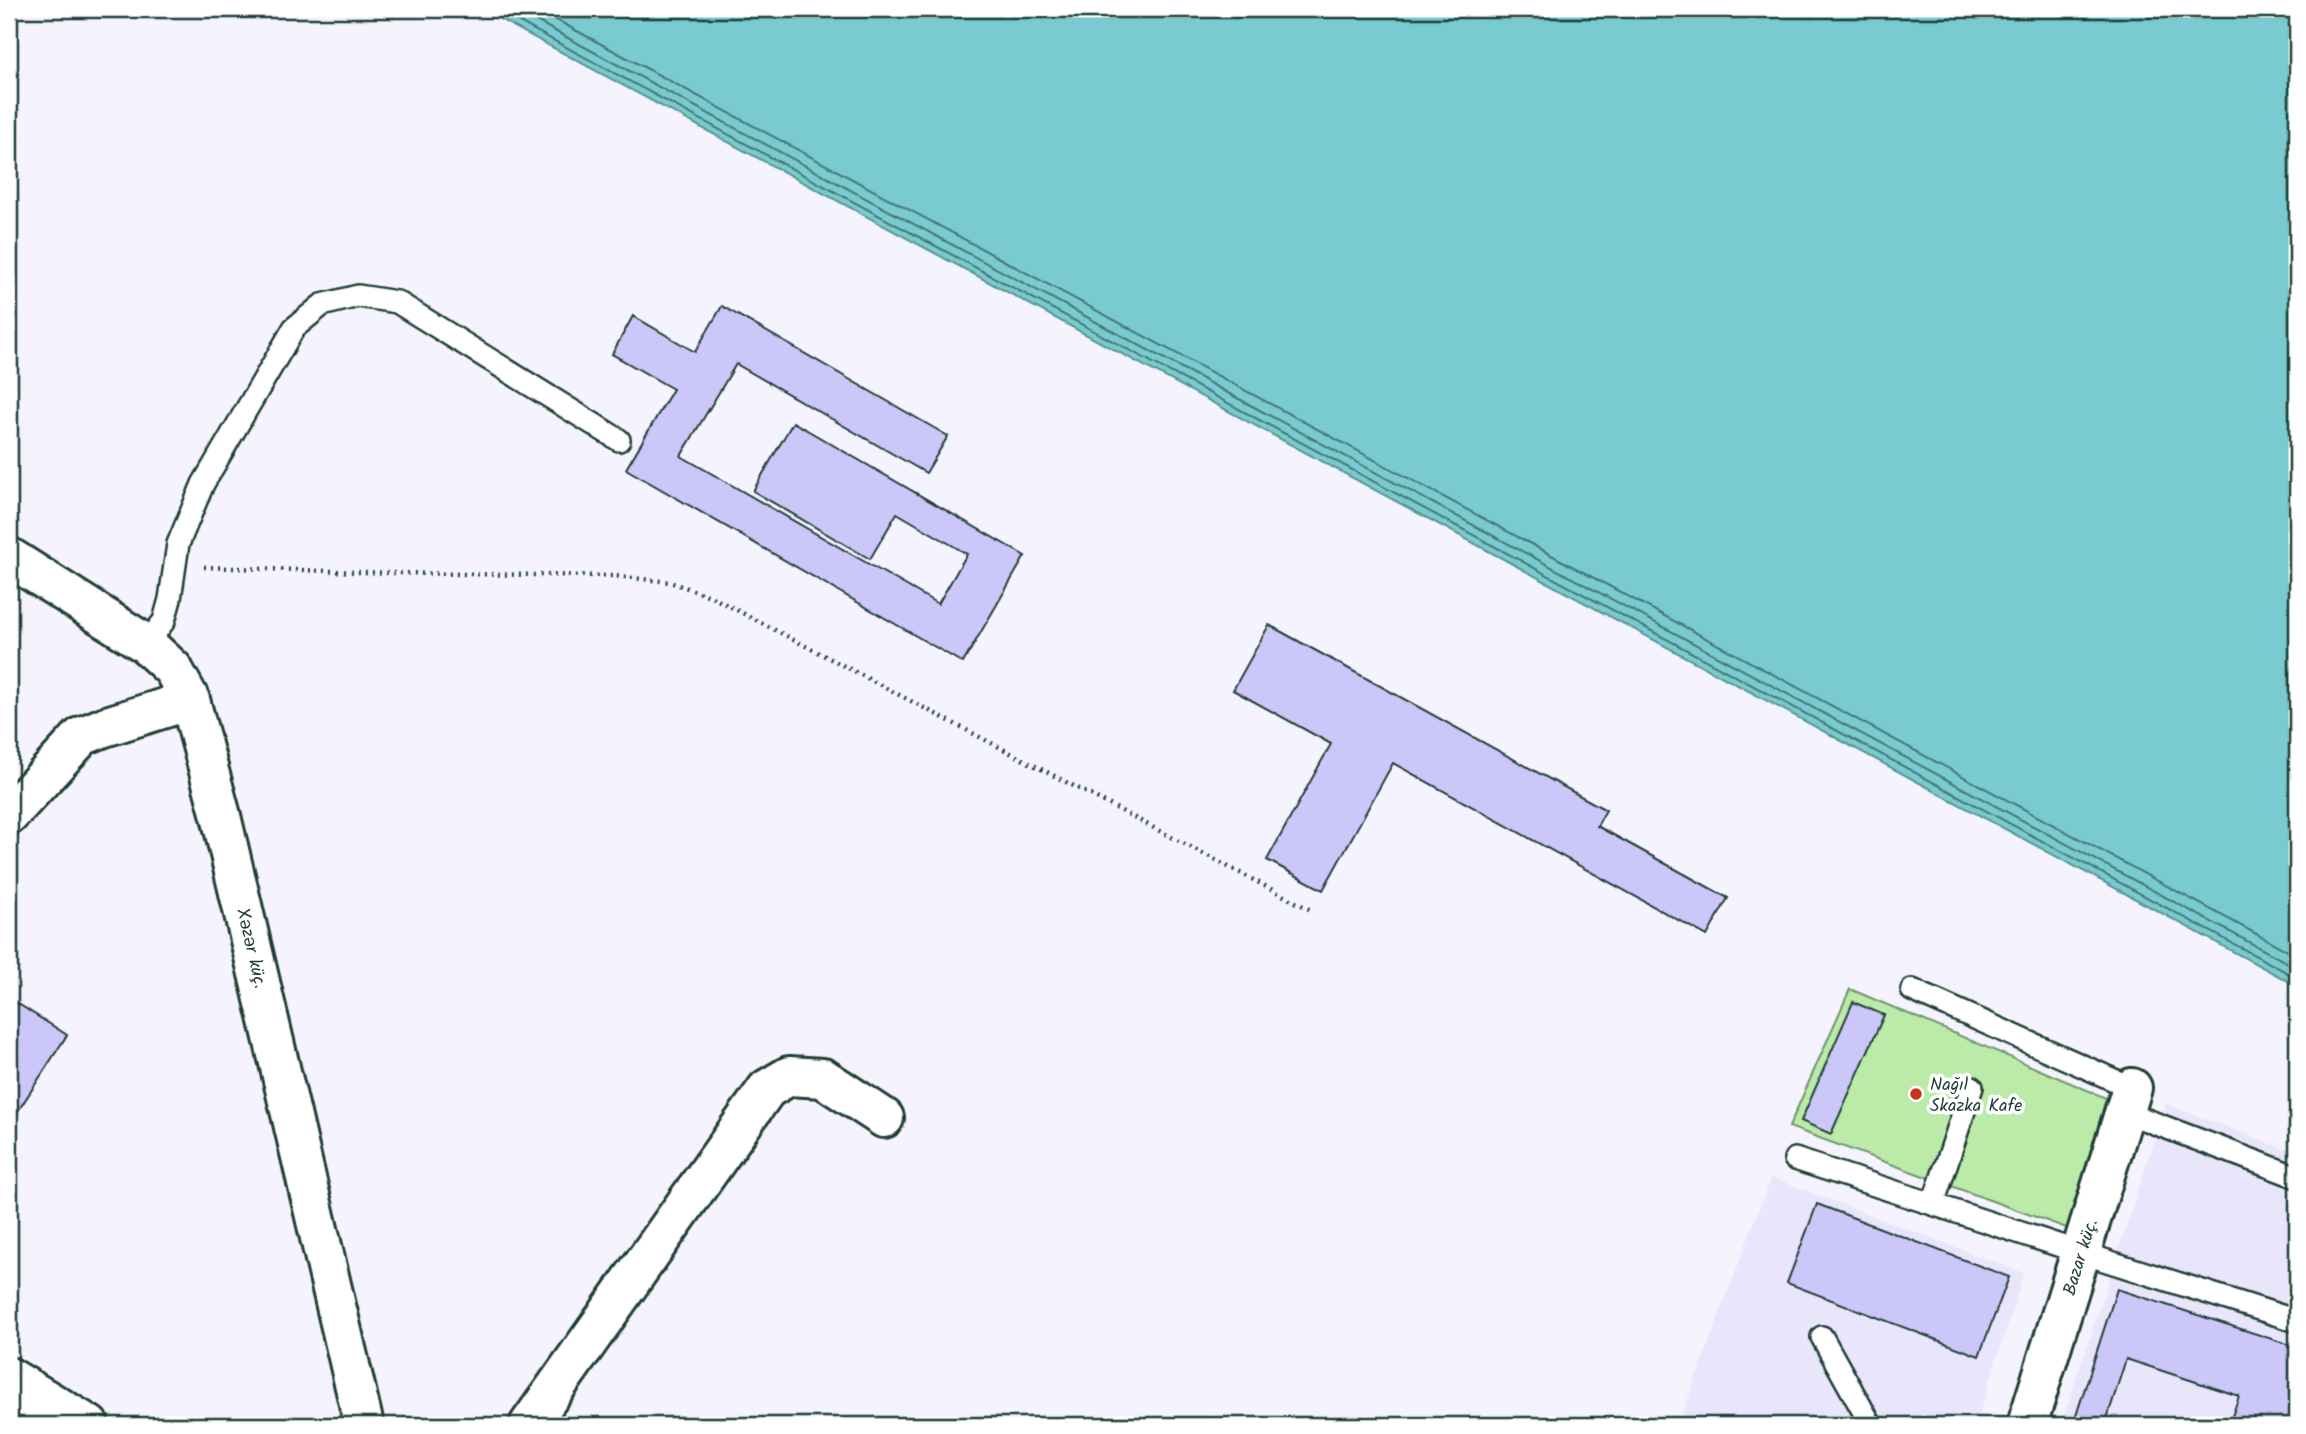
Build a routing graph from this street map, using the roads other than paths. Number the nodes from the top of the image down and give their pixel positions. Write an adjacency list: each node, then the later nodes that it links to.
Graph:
1 (619, 440): 3 (lane)
2 (9, 558): 3 (street, Xəzər küç.)
3 (146, 644): 4 (street, Xəzər küç.)
4 (190, 700): 5 (street); 19 (street, Xəzər küç.)
5 (9, 815)
6 (1912, 990): 8 (lane)
7 (1972, 1087): 12 (lane)
8 (2128, 1100): 11 (lane); 13 (street, Bazar küç.)
9 (884, 1118): 20 (street)
10 (1795, 1159): 12 (lane)
11 (2297, 1177)
12 (1933, 1204): 13 (lane)
13 (2082, 1253): 14 (lane); 22 (street, Bazar küç.)
14 (2297, 1321)
15 (1822, 1337): 21 (lane)
16 (24, 1387): 17 (street); 18 (street)
17 (9, 1421)
18 (76, 1422)
19 (364, 1425)
20 (528, 1425)
21 (1871, 1425)
22 (2027, 1425)

